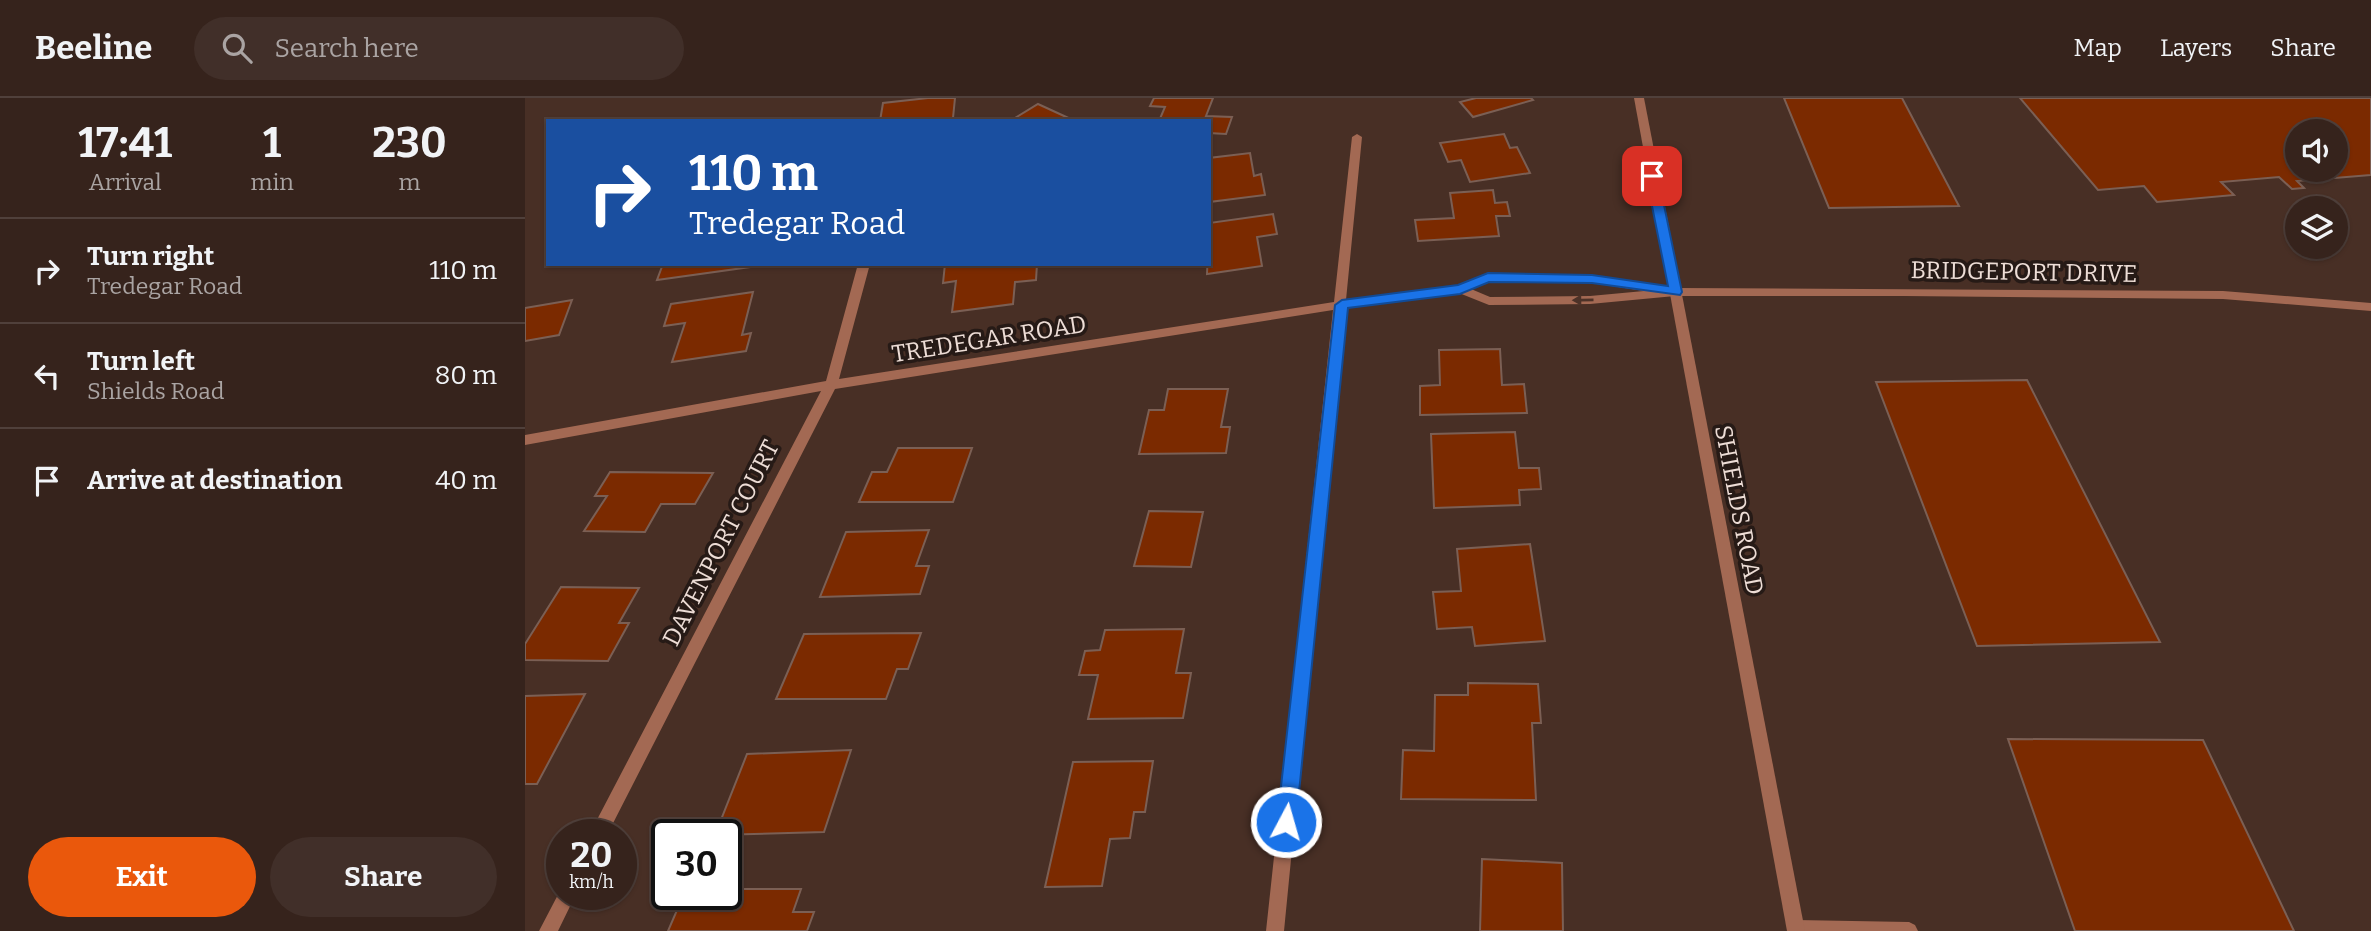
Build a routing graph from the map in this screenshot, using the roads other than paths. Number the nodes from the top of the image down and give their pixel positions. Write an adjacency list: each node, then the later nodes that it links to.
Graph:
1 (1639, 98): 5 (street, SHIELDS ROAD)
2 (1357, 137): 6 (street)
3 (863, 266): 8 (street, DAVENPORT COURT)
4 (1460, 289): 5 (street, TREDEGAR ROAD, one-way to 4); 5 (street, TREDEGAR ROAD); 6 (street, TREDEGAR ROAD)
5 (1675, 292): 7 (street, BRIDGEPORT DRIVE); 12 (street, SHIELDS ROAD)
6 (1342, 305): 8 (street, TREDEGAR ROAD); 14 (street)
7 (2371, 307)
8 (831, 386): 9 (street, TREDEGAR ROAD); 10 (street, DAVENPORT COURT)
9 (525, 440)
10 (606, 819)
11 (559, 910): 13 (street)
12 (1796, 930): 15 (street)
13 (548, 931)
14 (1275, 931)
15 (1909, 931)

